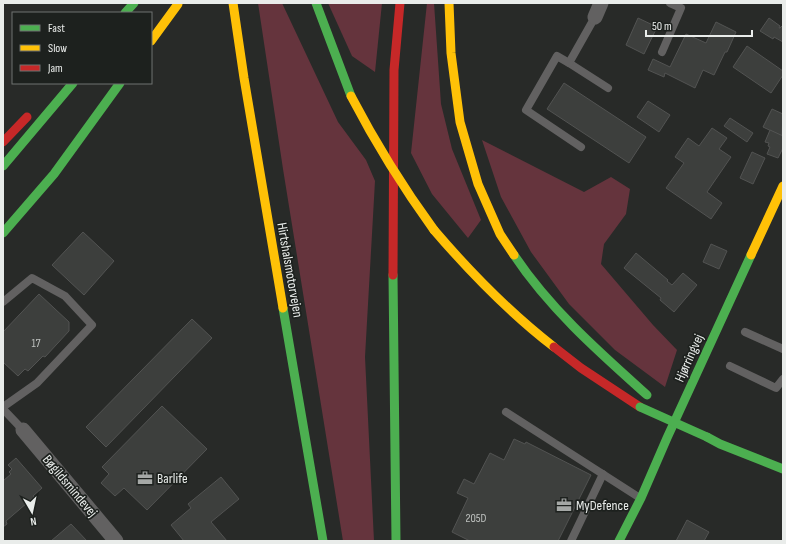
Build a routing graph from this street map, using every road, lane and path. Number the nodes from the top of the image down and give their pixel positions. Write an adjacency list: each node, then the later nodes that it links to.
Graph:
1 (134, 3): 10 (main road)
2 (139, 3): 11 (main road)
3 (233, 3): 43 (main road, Hirtshalsmotorvejen)
4 (316, 3): 38 (main road, bridge)
5 (400, 3): 44 (main road)
6 (449, 3): 33 (main road)
7 (601, 3): 12 (street)
8 (670, 3): 15 (lane)
9 (178, 4): 13 (main road); 14 (main road)
10 (126, 12)
11 (132, 12)
12 (595, 17): 16 (lane)
13 (152, 36)
14 (152, 40)
15 (662, 52)
16 (569, 62): 20 (lane); 24 (lane)
17 (72, 84): 25 (main road)
18 (112, 84): 22 (main road)
19 (119, 84): 27 (main road)
20 (608, 88)
21 (36, 107): 23 (main road)
22 (78, 125)
23 (3, 142)
24 (581, 147)
25 (3, 166)
26 (783, 186): 41 (main road, Hjørringvej)
27 (3, 233)
28 (3, 302): 34 (lane)
29 (745, 332): 30 (lane)
30 (783, 349)
31 (730, 366): 32 (lane)
32 (783, 379)
33 (650, 397)
34 (3, 408): 37 (lane)
35 (665, 408): 38 (main road, bridge)
36 (506, 412): 40 (lane)
37 (23, 430): 42 (street, Bøgildsmindevej)
38 (707, 437): 39 (main road)
39 (783, 469)
40 (603, 474): 41 (lane); 45 (lane)
41 (641, 498): 46 (main road, Hjørringvej)
42 (116, 541)
43 (323, 541)
44 (396, 541)
45 (571, 541)
46 (619, 541)

